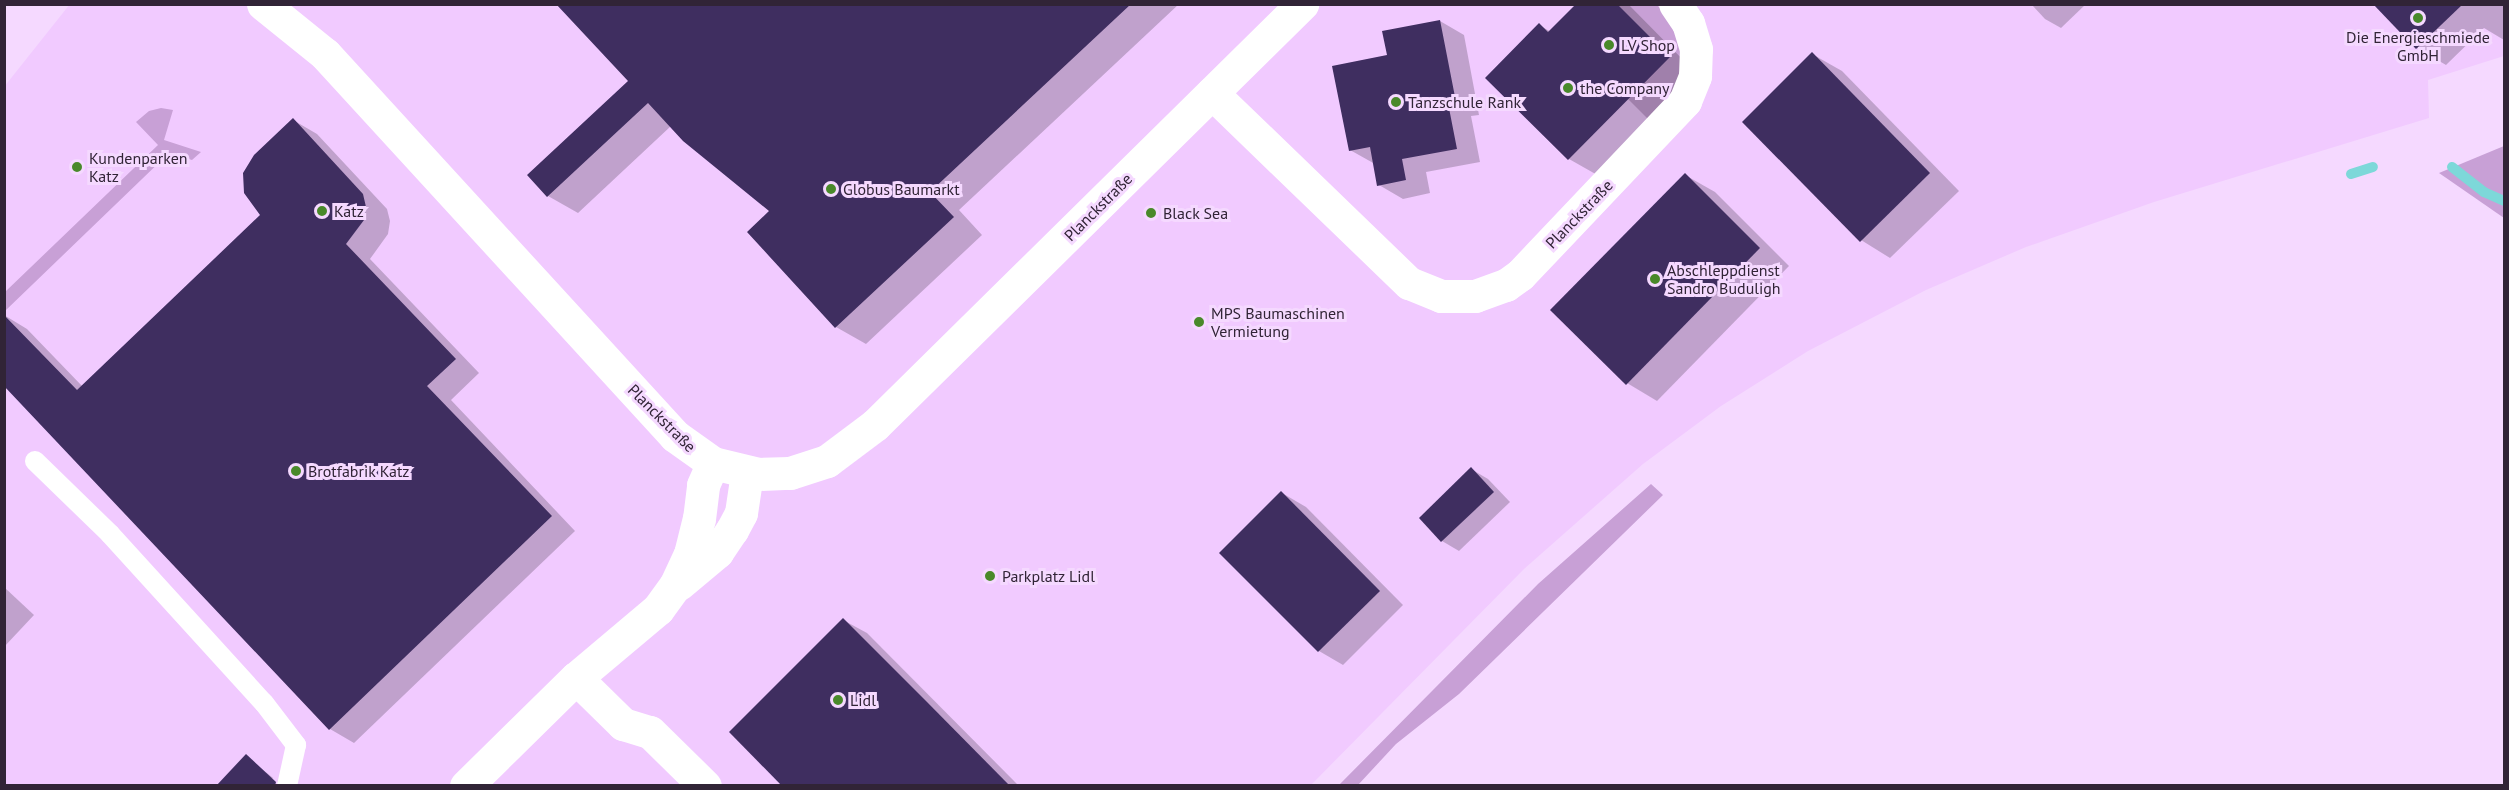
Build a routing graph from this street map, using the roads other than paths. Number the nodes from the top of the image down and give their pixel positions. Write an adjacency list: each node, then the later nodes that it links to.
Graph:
1 (263, 4): 6 (street, Planckstraße)
2 (1302, 4): 4 (street, Planckstraße)
3 (1675, 4): 4 (street, Planckstraße)
4 (1212, 93): 7 (street, Planckstraße)
5 (35, 461): 10 (lane)
6 (713, 463): 7 (street, Planckstraße); 8 (street)
7 (747, 473): 8 (street)
8 (675, 586): 9 (street)
9 (576, 678): 11 (street); 12 (street)
10 (287, 786)
11 (466, 786)
12 (705, 786)

